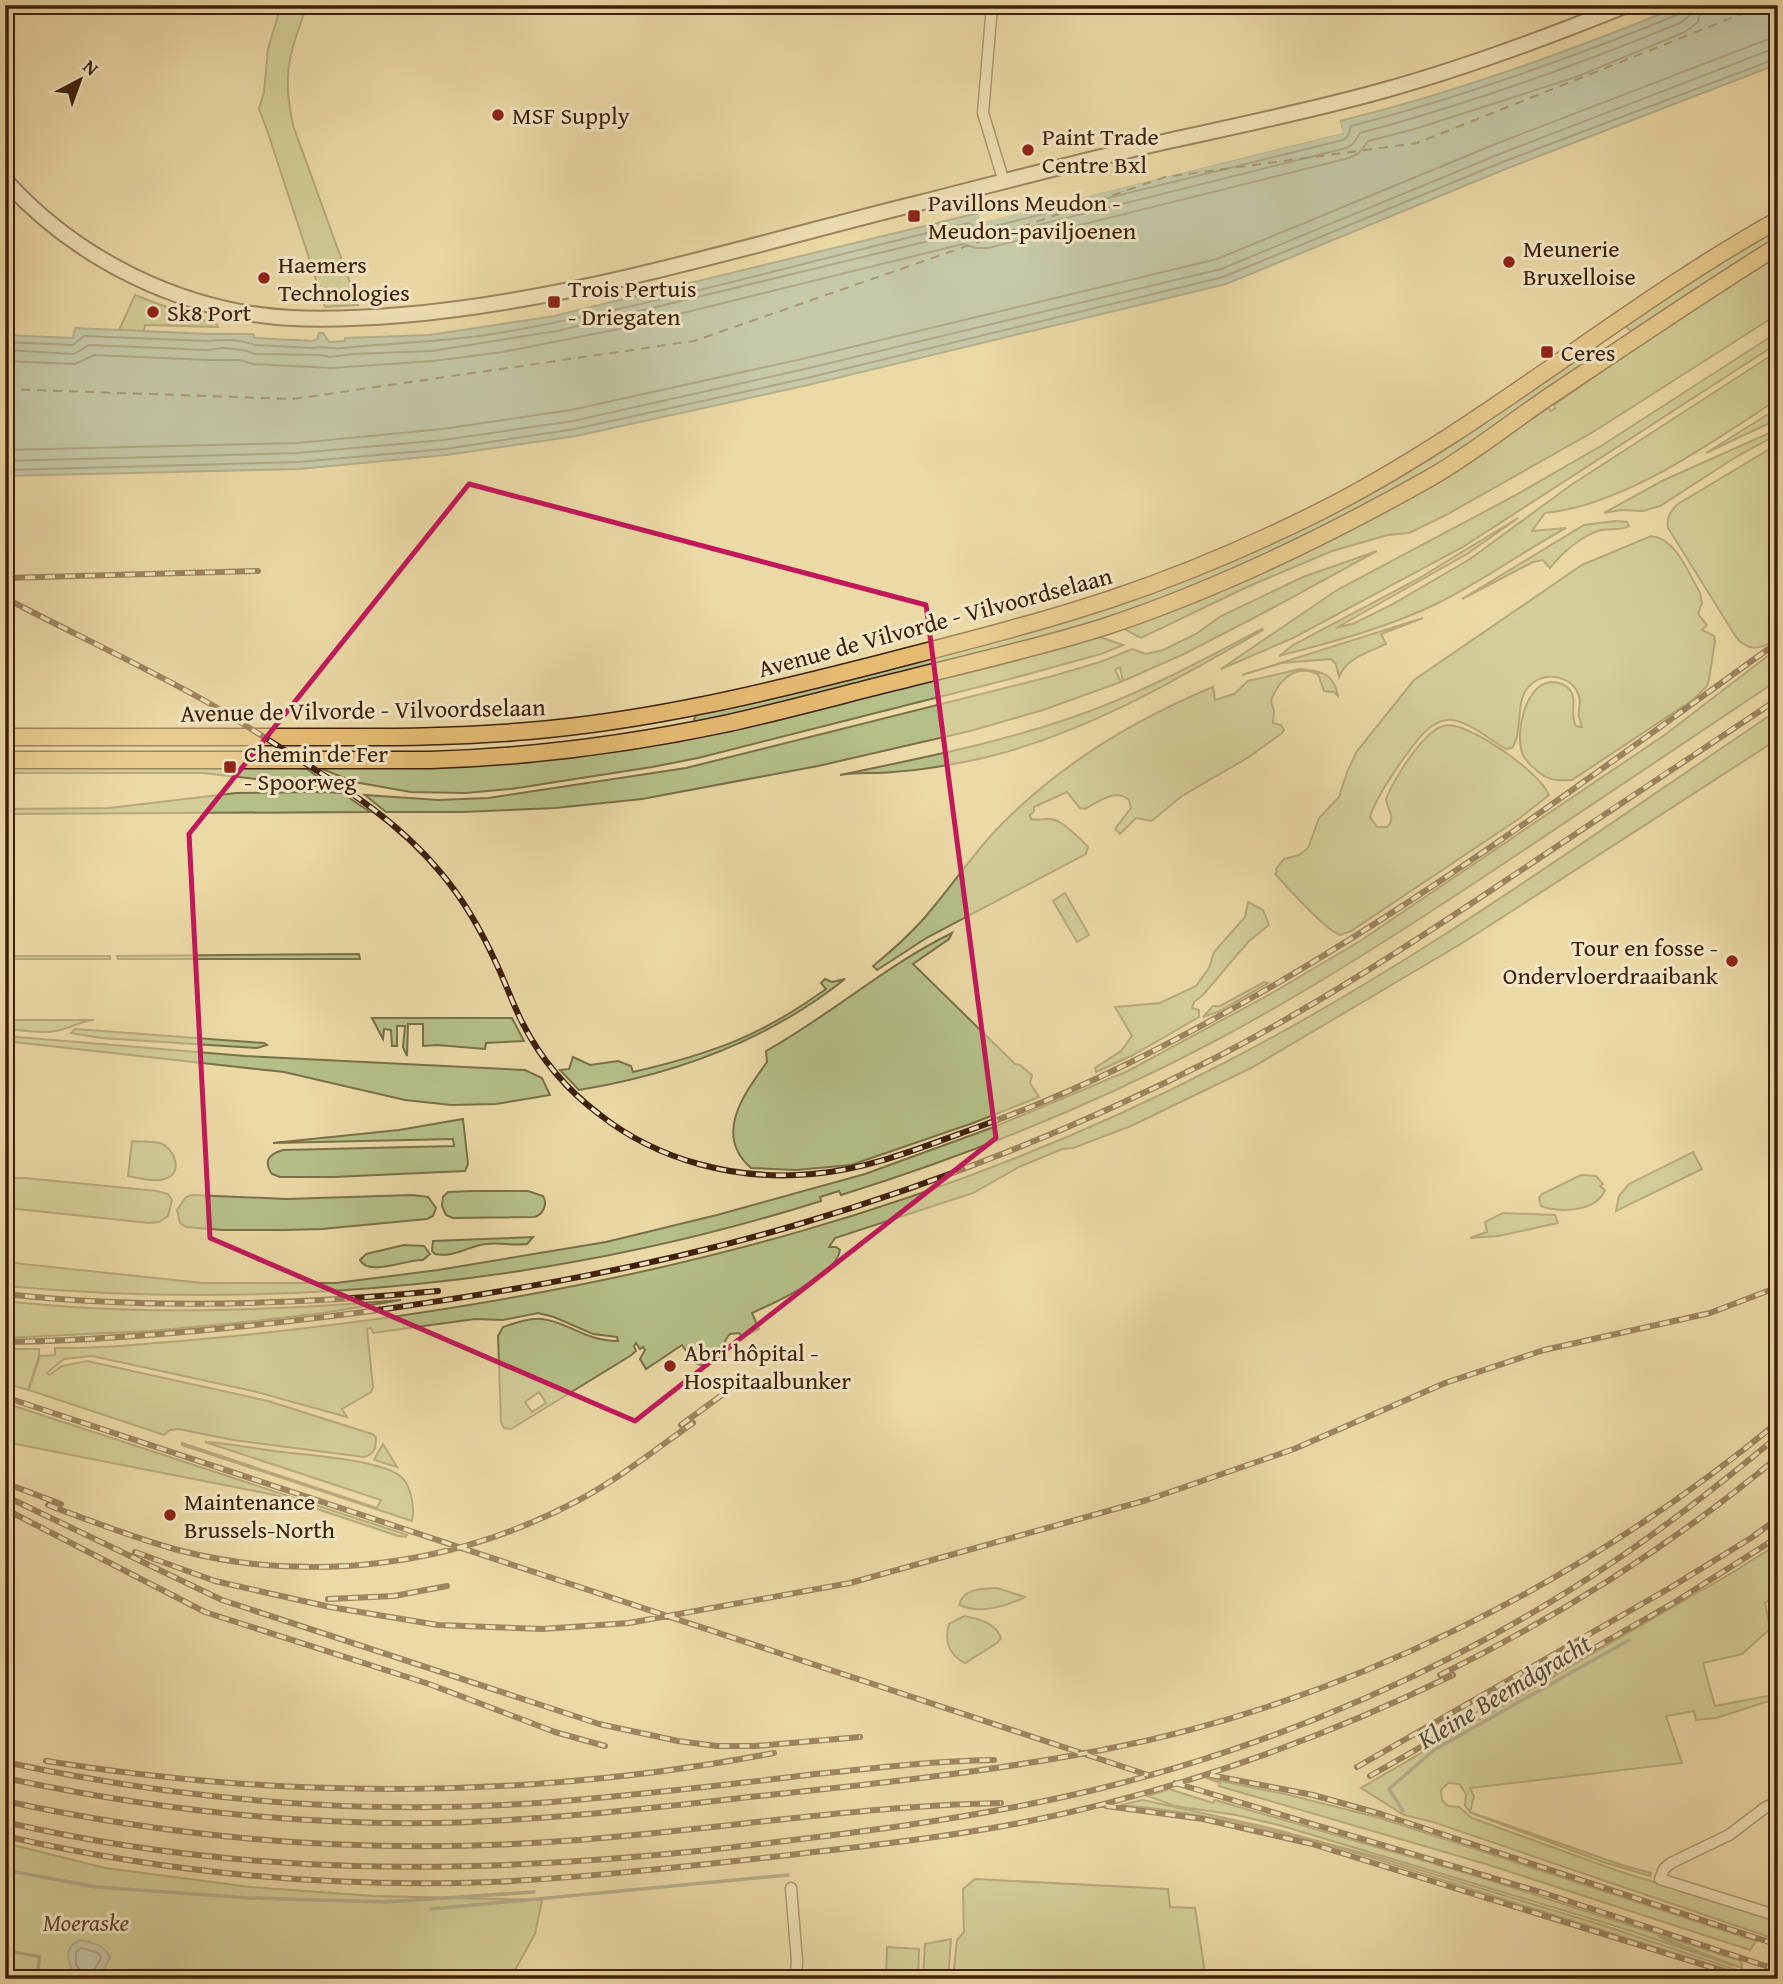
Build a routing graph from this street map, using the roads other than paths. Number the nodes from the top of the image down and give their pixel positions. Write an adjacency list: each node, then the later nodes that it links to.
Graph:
1 (992, 5): 4 (street)
2 (1627, 5): 4 (main road)
3 (5, 180): 4 (main road)
4 (1004, 182)
5 (1778, 220): 7 (main road, Avenue de Vilvorde - Vilvoordselaan)
6 (1778, 246): 8 (main road, Avenue de Vilvorde - Vilvoordselaan)
7 (5, 737)
8 (5, 760)
9 (1778, 1802): 11 (street)
10 (791, 1888): 12 (street)
11 (1778, 1916)
12 (796, 1979)

